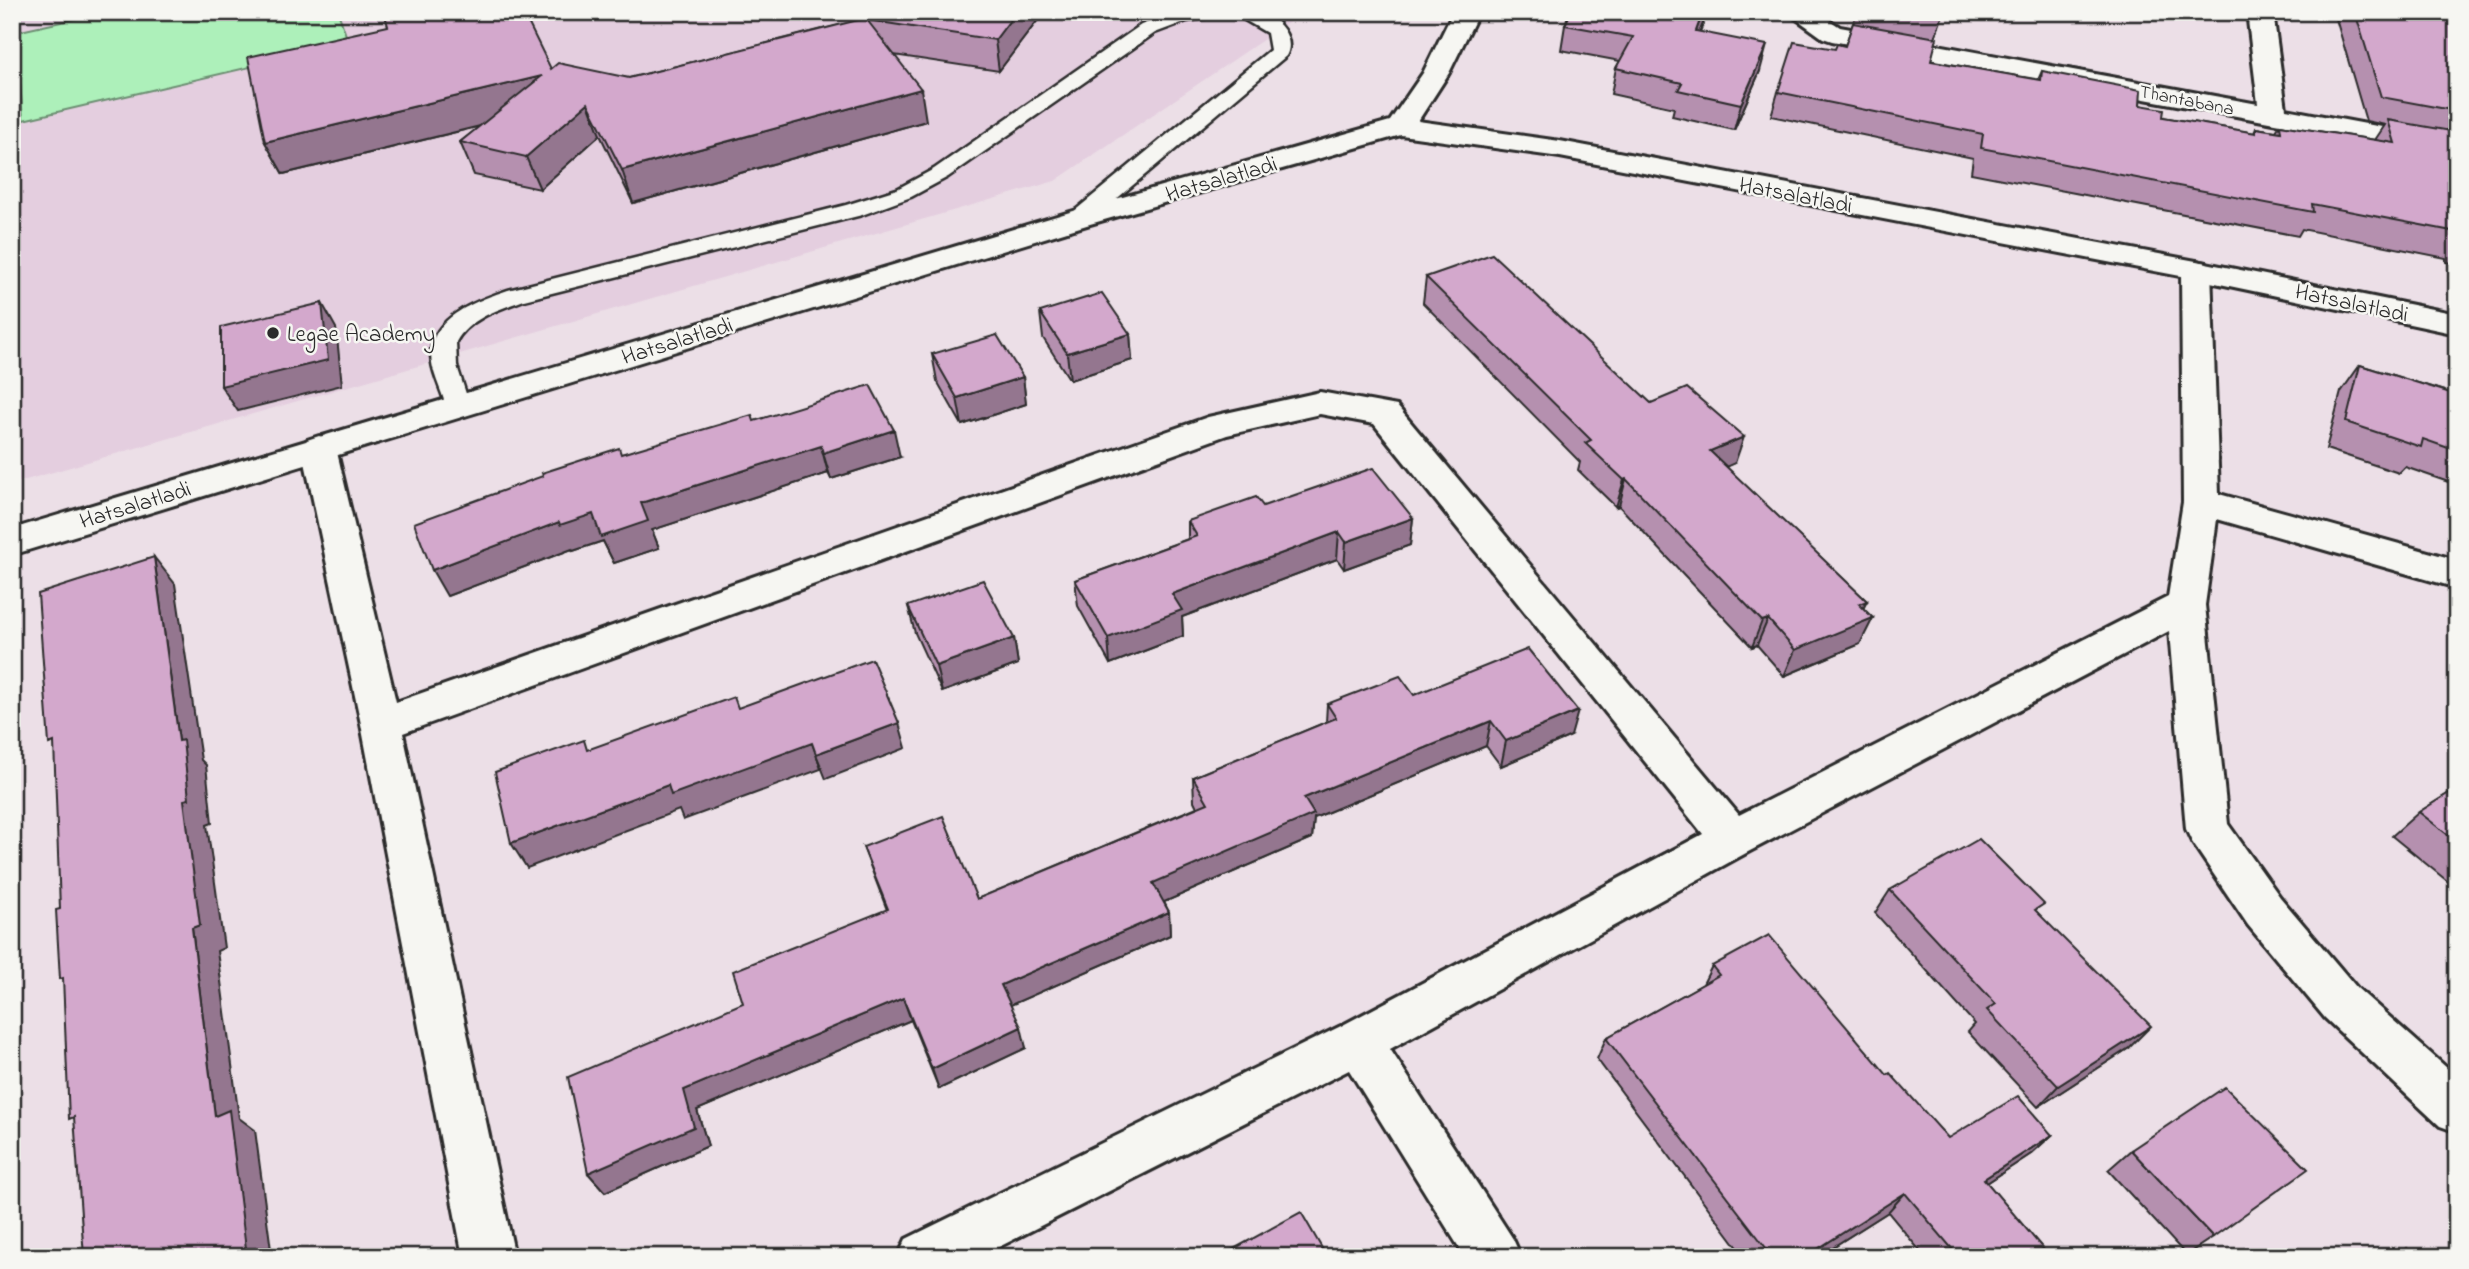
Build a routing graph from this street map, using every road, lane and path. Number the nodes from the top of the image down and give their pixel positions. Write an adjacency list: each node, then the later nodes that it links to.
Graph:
1 (1210, 12): 12 (lane)
2 (1240, 12): 9 (lane)
3 (1466, 12): 7 (street)
4 (1799, 12): 6 (street, Thantabana)
5 (2260, 12): 6 (street)
6 (2273, 115): 8 (street, Thantabana)
7 (1400, 127): 9 (street, Hatsalatladi); 10 (street, Hatsalatladi)
8 (2457, 149)
9 (1080, 218): 12 (street, Hatsalatladi)
10 (2196, 270): 11 (street, Hatsalatladi); 14 (street)
11 (2457, 324)
12 (458, 406): 13 (street, Hatsalatladi)
13 (319, 448): 15 (street, Hatsalatladi); 18 (street)
14 (2201, 502): 16 (street); 17 (street)
15 (12, 542)
16 (2457, 574)
17 (2186, 605): 19 (street); 21 (street)
18 (380, 724): 19 (street); 22 (street)
19 (1733, 839): 20 (street)
20 (1359, 1042): 23 (street); 24 (street)
21 (2457, 1109)
22 (489, 1257)
23 (924, 1257)
24 (1495, 1257)

